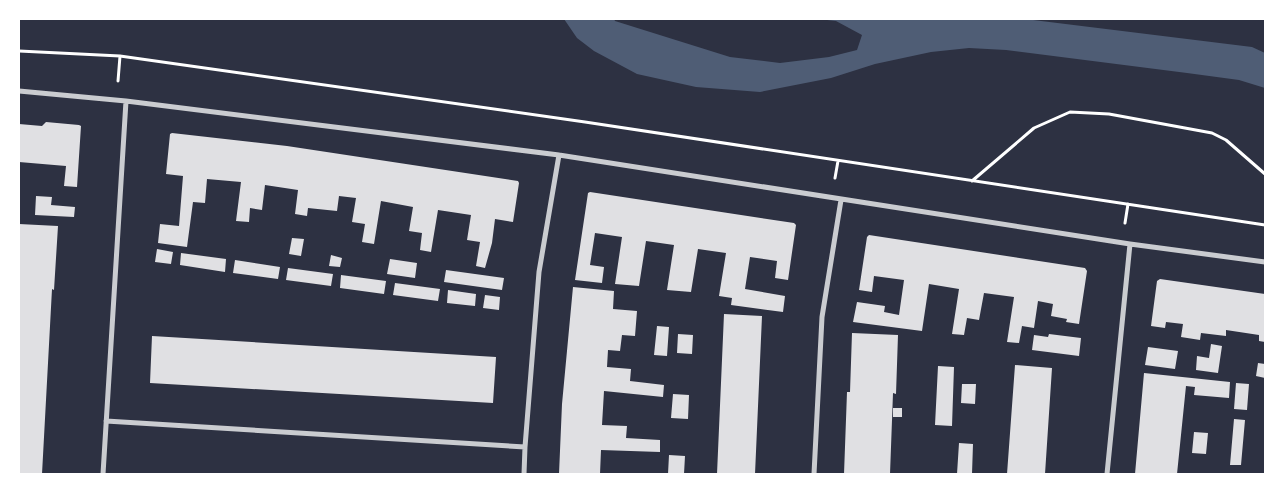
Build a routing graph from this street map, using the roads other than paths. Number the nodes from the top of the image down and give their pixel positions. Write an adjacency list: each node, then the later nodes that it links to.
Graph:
1 (19, 90): 2 (street)
2 (126, 101): 3 (street); 7 (street)
3 (560, 155): 4 (street); 8 (street)
4 (841, 200): 5 (street); 11 (street)
5 (1130, 244): 6 (street); 12 (street)
6 (1265, 262)
7 (106, 421): 8 (street); 9 (street)
8 (524, 447): 10 (street)
9 (103, 474)
10 (524, 474)
11 (814, 474)
12 (1107, 474)

